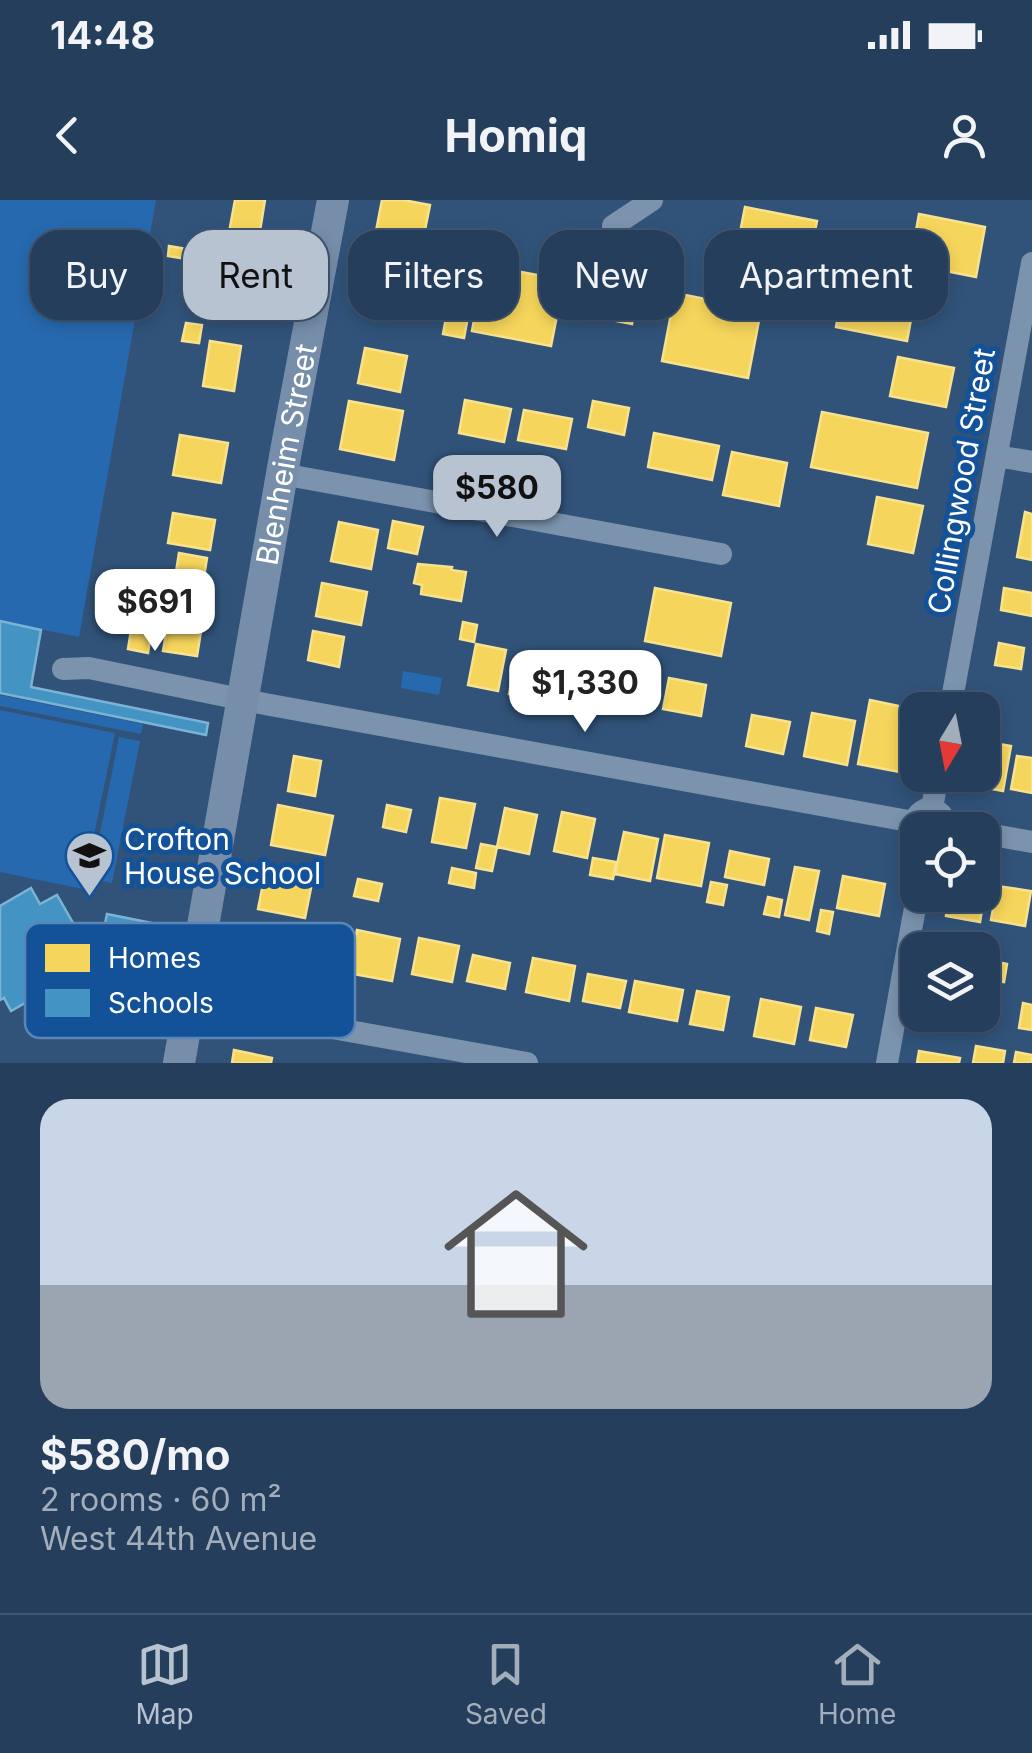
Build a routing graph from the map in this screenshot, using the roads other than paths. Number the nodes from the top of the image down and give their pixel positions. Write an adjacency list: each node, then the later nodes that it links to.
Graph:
1 (333, 200): 7 (street, Blenheim Street)
2 (652, 200): 3 (street)
3 (612, 226)
4 (1032, 263): 5 (street, Collingwood Street)
5 (997, 456): 6 (street); 10 (street, Collingwood Street)
6 (1032, 462)
7 (282, 474): 8 (street); 11 (street, Blenheim Street)
8 (721, 554)
9 (63, 668): 11 (street)
10 (953, 692)
11 (242, 698): 12 (street); 16 (street, Blenheim Street)
12 (900, 818)
13 (1000, 836): 14 (street)
14 (1032, 842)
15 (914, 912): 21 (street)
16 (202, 923)
17 (355, 1032): 20 (street)
18 (183, 1038): 19 (street, Blenheim Street)
19 (179, 1063)
20 (526, 1063)
21 (886, 1063)

